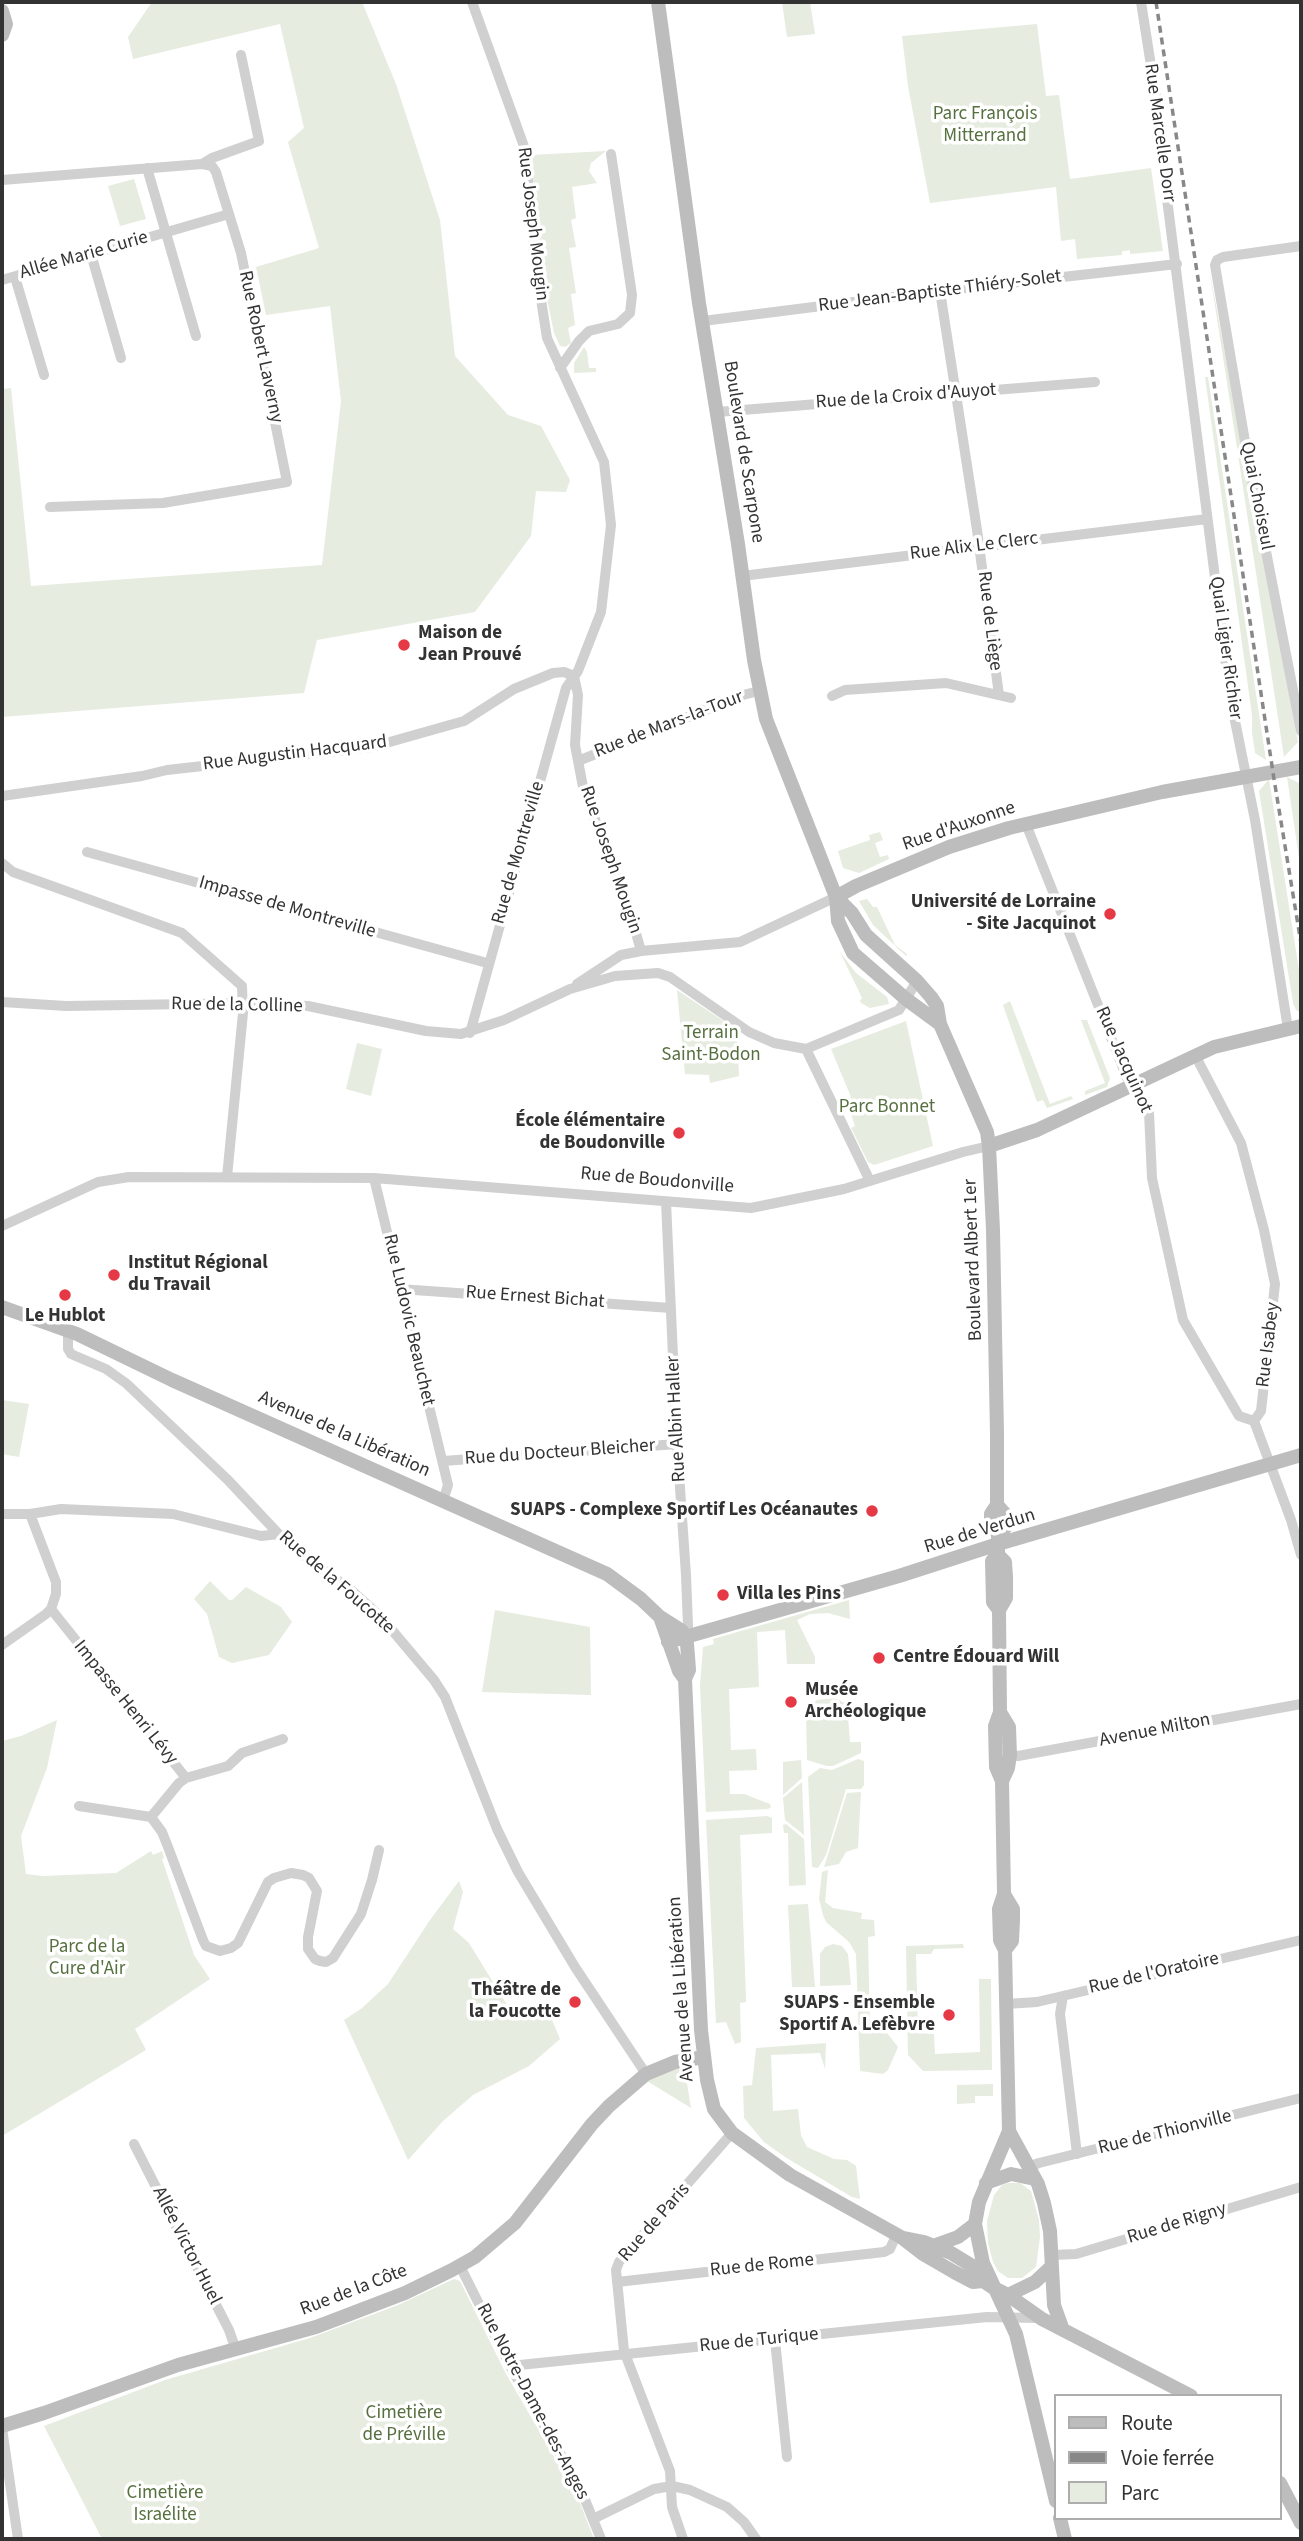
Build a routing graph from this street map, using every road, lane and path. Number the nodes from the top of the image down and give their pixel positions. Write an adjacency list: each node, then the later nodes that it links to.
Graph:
1 (472, 2): 22 (street, Rue Joseph Mougin)
2 (658, 2): 19 (main road, Boulevard de Scarpone)
3 (1141, 2): 15 (street, Rue Marcelle Dorr)
4 (2, 11): 5 (main road)
5 (2, 35)
6 (241, 55): 8 (street)
7 (611, 154): 22 (street)
8 (202, 164): 9 (street); 11 (street, Rue Robert Laverny)
9 (147, 168): 10 (street); 12 (street)
10 (2, 180)
11 (229, 214): 12 (street, Allée Marie Curie); 27 (street, Rue Robert Laverny)
12 (166, 232): 14 (street, Allée Marie Curie); 20 (street)
13 (1301, 246): 36 (street, Quai Choiseul)
14 (91, 254): 16 (street, Allée Marie Curie); 21 (street)
15 (1177, 264): 18 (street, Rue Jean-Baptiste Thiéry-Solet); 28 (street, Quai Ligier Richier)
16 (15, 277): 17 (street, Allée Marie Curie); 23 (street)
17 (2, 280)
18 (940, 291): 19 (street, Rue Jean-Baptiste Thiéry-Solet); 25 (street, Rue de Liège)
19 (703, 321): 26 (main road, Boulevard de Scarpone)
20 (196, 336)
21 (121, 358)
22 (560, 368): 31 (street, Rue Joseph Mougin)
23 (44, 375)
24 (1095, 382): 25 (street, Rue de la Croix d'Auyot)
25 (954, 393): 26 (street, Rue de la Croix d'Auyot); 29 (street, Rue de Liège)
26 (717, 412): 30 (main road, Boulevard de Scarpone)
27 (50, 507)
28 (1207, 519): 29 (street, Rue Alix Le Clerc); 39 (street, Quai Ligier Richier)
29 (979, 547): 30 (street, Rue Alix Le Clerc); 33 (street, Rue de Liège)
30 (742, 576): 32 (main road, Boulevard de Scarpone)
31 (574, 676): 37 (street, Rue Joseph Mougin); 40 (street, Rue Augustin Hacquard); 47 (street, Rue de Montreville)
32 (759, 691): 37 (street, Rue de Mars-la-Tour); 44 (main road, Boulevard de Scarpone)
33 (999, 695): 34 (street); 35 (street)
34 (832, 696)
35 (1011, 698)
36 (1301, 731)
37 (578, 761): 45 (street, Rue Joseph Mougin)
38 (1301, 767): 39 (main road, Rue d'Auxonne)
39 (1246, 776): 41 (main road, Rue d'Auxonne); 55 (street, Quai Ligier Richier)
40 (2, 796)
41 (1026, 824): 44 (main road, Rue d'Auxonne); 59 (street, Rue Jacquinot)
42 (87, 852): 47 (street, Impasse de Montreville)
43 (2, 863): 53 (street)
44 (836, 897): 45 (street, Rue d'Auxonne); 49 (main road, Boulevard Albert 1er); 51 (main road)
45 (641, 951): 46 (street, Rue d'Auxonne)
46 (607, 962): 48 (street); 50 (street, Rue d'Auxonne)
47 (488, 963): 56 (street, Rue de Montreville)
48 (611, 977): 50 (street); 57 (street)
49 (917, 981): 51 (street); 54 (main road, Boulevard Albert 1er)
50 (570, 989): 56 (street)
51 (906, 999): 54 (main road); 57 (street)
52 (2, 1002): 53 (street, Rue de la Colline)
53 (243, 1003): 56 (street, Rue de la Colline); 61 (street)
54 (940, 1024): 60 (main road, Boulevard Albert 1er)
55 (1295, 1027): 58 (main road, Rue de Boudonville)
56 (470, 1033)
57 (806, 1049): 63 (street)
58 (1195, 1055): 59 (main road, Rue de Boudonville); 70 (street, Rue Isabey)
59 (1132, 1086): 60 (main road, Rue de Boudonville); 70 (street, Rue Jacquinot)
60 (989, 1146): 63 (street, Rue de Boudonville); 79 (main road, Boulevard Albert 1er)
61 (227, 1177): 62 (street, Rue de Boudonville); 65 (street, Rue de Boudonville)
62 (374, 1178): 64 (street, Rue de Boudonville); 66 (street, Rue Ludovic Beauchet)
63 (870, 1181): 64 (street, Rue de Boudonville)
64 (666, 1202): 68 (street, Rue Albin Haller)
65 (2, 1226)
66 (400, 1289): 68 (street, Rue Ernest Bichat); 73 (street, Rue Ludovic Beauchet)
67 (2, 1307): 69 (main road, Avenue de la Libération)
68 (671, 1308): 71 (street, Rue Albin Haller)
69 (68, 1330): 75 (main road, Avenue de la Libération); 78 (street, Rue de la Foucotte)
70 (1254, 1421): 74 (street)
71 (677, 1444): 73 (street, Rue du Docteur Bleicher); 83 (street, Rue Albin Haller)
72 (1301, 1455): 74 (main road, Rue de Verdun)
73 (443, 1461): 75 (street, Rue Ludovic Beauchet)
74 (1271, 1465): 79 (main road, Rue de Verdun); 80 (street)
75 (443, 1501): 82 (main road, Avenue de la Libération)
76 (2, 1514): 77 (street)
77 (30, 1514): 78 (street); 81 (street)
78 (279, 1534): 100 (street, Rue de la Foucotte)
79 (998, 1544): 83 (main road, Rue de Verdun); 88 (main road, Boulevard Albert 1er)
80 (1301, 1555)
81 (51, 1609): 85 (street); 91 (street, Impasse Henri Lévy)
82 (660, 1617): 83 (main road, Avenue de la Libération); 84 (main road, Avenue de la Libération)
83 (685, 1636): 84 (main road, Rue de Verdun); 86 (main road, Avenue de la Libération)
84 (668, 1642): 86 (main road, Avenue de la Libération)
85 (2, 1645)
86 (685, 1679): 99 (main road, Avenue de la Libération)
87 (1301, 1704): 90 (street, Avenue Milton)
88 (1000, 1712): 90 (main road, Boulevard Albert 1er); 92 (main road, Boulevard Albert 1er)
89 (283, 1739): 91 (street, Impasse Henri Lévy)
90 (1010, 1755): 92 (main road, Boulevard Albert 1er)
91 (186, 1779): 94 (street)
92 (1002, 1781): 98 (main road, Boulevard Albert 1er)
93 (79, 1806): 94 (street)
94 (150, 1817): 95 (street)
95 (379, 1850)
96 (1301, 1940): 97 (street, Rue de l'Oratoire)
97 (1063, 1996): 98 (street, Rue de l'Oratoire); 105 (street)
98 (1006, 2004): 102 (main road, Boulevard Albert 1er)
99 (704, 2057): 100 (main road, Rue de la Côte); 103 (main road, Avenue de la Libération)
100 (646, 2074): 113 (main road, Rue de la Côte)
101 (1301, 2098): 105 (street, Rue de Thionville)
102 (1009, 2131): 106 (main road, Boulevard Albert 1er); 107 (main road, Boulevard Albert 1er)
103 (732, 2133): 110 (main road, Avenue de la Libération); 114 (street, Rue de Paris)
104 (134, 2144): 121 (street, Allée Victor Huel)
105 (1077, 2154): 106 (street, Rue de Thionville)
106 (1032, 2173): 107 (main road); 112 (main road)
107 (986, 2183): 109 (main road)
108 (1301, 2187): 112 (street, Rue de Rigny)
109 (975, 2224): 111 (main road); 115 (main road)
110 (901, 2237): 111 (main road, Avenue de la Libération); 114 (street, Rue de Rome); 115 (main road, Avenue de la Libération)
111 (933, 2246): 115 (main road, Avenue de la Libération)
112 (1052, 2261): 116 (main road); 119 (main road)
113 (460, 2266): 121 (main road, Rue de la Côte); 123 (street, Rue Notre-Dame-des-Anges)
114 (617, 2283): 122 (street, Rue de Paris)
115 (988, 2284): 116 (main road); 117 (main road)
116 (1008, 2295): 118 (main road)
117 (1008, 2317): 118 (street, Rue de Turique); 120 (street, Rue de Turique); 129 (main road)
118 (1042, 2319): 119 (main road)
119 (1063, 2330): 124 (main road)
120 (775, 2340): 122 (street, Rue de Turique); 126 (street)
121 (236, 2350): 125 (main road, Rue de la Côte)
122 (625, 2354): 123 (street, Rue de Turique); 127 (street, Rue de Paris)
123 (510, 2366): 130 (street, Rue Notre-Dame-des-Anges)
124 (1187, 2394)
125 (2, 2427): 133 (street)
126 (787, 2457)
127 (672, 2486): 130 (street); 135 (street, Rue de Paris); 136 (street)
128 (1282, 2487): 131 (main road)
129 (1054, 2492)
130 (593, 2519): 134 (street, Rue Notre-Dame-des-Anges)
131 (1300, 2519)
132 (1060, 2520): 137 (main road)
133 (18, 2539)
134 (601, 2539)
135 (683, 2539)
136 (755, 2539)
137 (1065, 2539)

